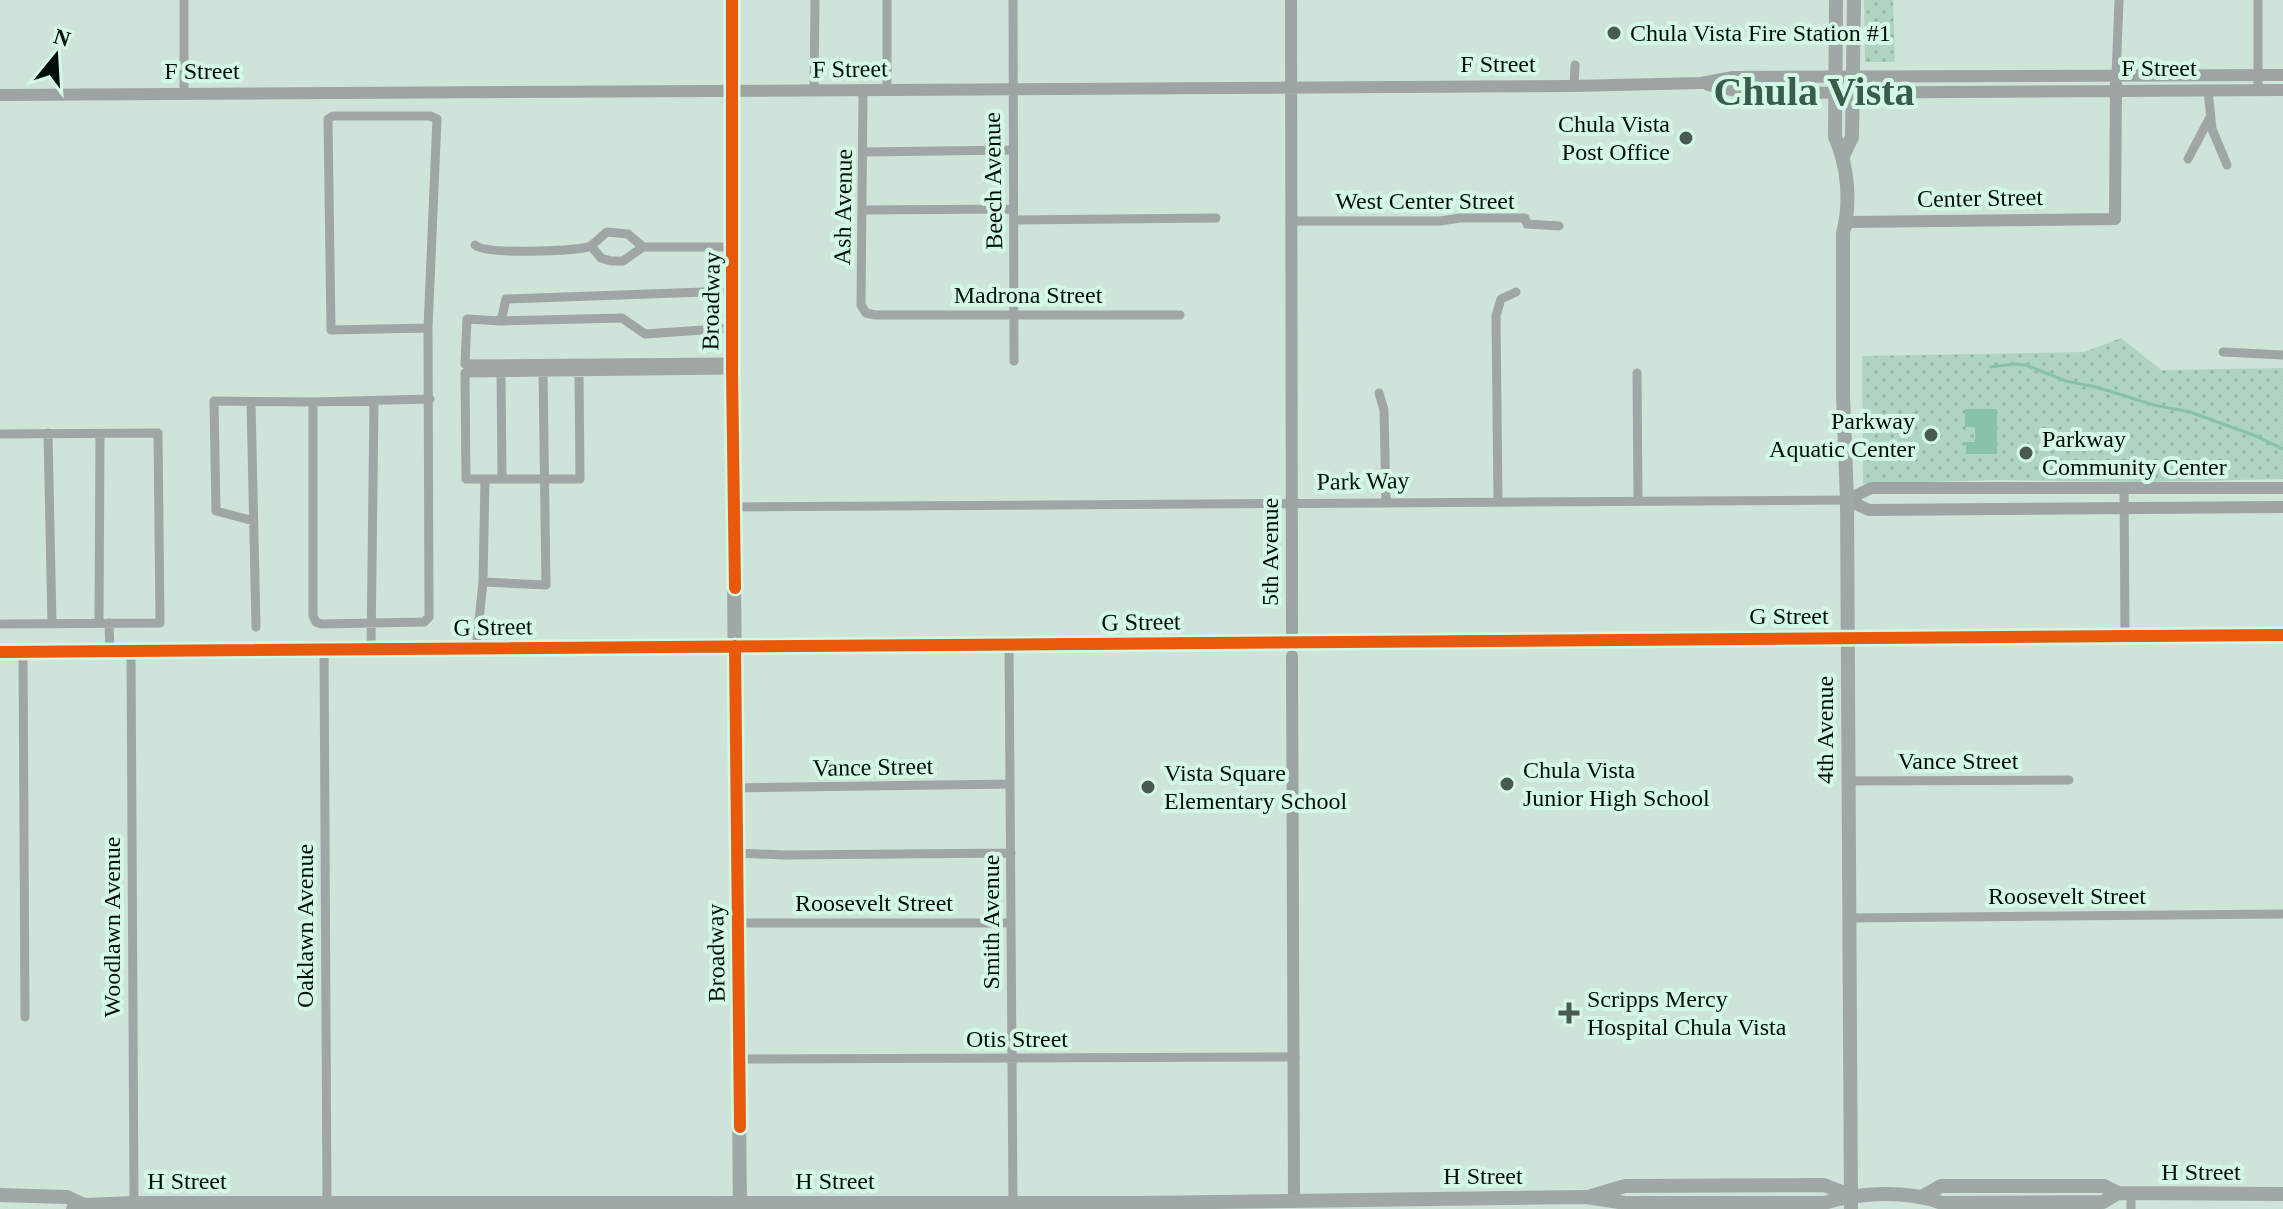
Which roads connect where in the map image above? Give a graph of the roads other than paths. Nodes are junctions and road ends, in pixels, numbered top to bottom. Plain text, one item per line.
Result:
1 (184, 0) edge
2 (732, 0) edge
3 (815, 0) edge
4 (887, 0) edge
5 (1013, 0) edge
6 (1291, 0) edge
7 (1836, 0) edge
8 (1854, 0) edge
9 (2119, 0) edge
10 (2258, 0) edge
11 (1575, 65) dead end
12 (2283, 75) edge
13 (2257, 76) junction
14 (2116, 84) junction
15 (1574, 86) junction
16 (1835, 86) junction
17 (1852, 86) junction
18 (1291, 87) junction
19 (887, 90) junction
20 (1012, 90) junction
21 (2208, 90) junction
22 (2258, 90) junction
23 (2283, 90) edge
24 (732, 91) junction
25 (814, 91) junction
26 (863, 91) junction
27 (184, 93) junction
28 (0, 95) edge
29 (2209, 118) junction
30 (1013, 150) junction
31 (864, 152) junction
32 (1843, 156) junction
33 (2188, 159) dead end
34 (2227, 165) dead end
35 (1013, 209) junction
36 (864, 210) junction
37 (1216, 218) dead end
38 (1014, 220) junction
39 (1290, 221) junction
40 (1846, 222) junction
41 (1559, 226) dead end
42 (475, 245) dead end
43 (591, 246) junction
44 (643, 247) junction
45 (733, 247) junction
46 (732, 291) junction
47 (1516, 292) dead end
48 (1015, 314) junction
49 (875, 315) joint
50 (1180, 315) dead end
51 (501, 321) junction
52 (428, 328) junction
53 (732, 328) junction
54 (2223, 352) dead end
55 (2283, 355) edge
56 (1014, 361) dead end
57 (732, 366) junction
58 (543, 372) junction
59 (501, 373) junction
60 (579, 373) junction
61 (1637, 373) dead end
62 (1379, 393) dead end
63 (430, 399) junction
64 (374, 401) junction
65 (251, 402) junction
66 (313, 402) junction
67 (48, 433) junction
68 (0, 434) edge
69 (100, 434) junction
70 (502, 478) junction
71 (547, 478) junction
72 (485, 479) junction
73 (2124, 487) junction
74 (1986, 488) junction
75 (2227, 488) junction
76 (2283, 488) edge
77 (1638, 500) junction
78 (1847, 500) junction
79 (1498, 501) junction
80 (1386, 502) junction
81 (1292, 503) junction
82 (735, 507) junction
83 (2227, 507) junction
84 (2283, 507) edge
85 (2125, 509) junction
86 (1985, 510) junction
87 (254, 521) junction
88 (483, 582) junction
89 (370, 622) junction
90 (104, 623) junction
91 (0, 624) edge
92 (52, 624) junction
93 (256, 627) dead end
94 (2283, 635) edge
95 (2125, 636) junction
96 (1847, 638) junction
97 (1292, 642) junction
98 (1009, 643) junction
99 (735, 646) junction
100 (324, 649) junction
101 (371, 649) junction
102 (476, 649) junction
103 (110, 650) junction
104 (131, 650) junction
105 (0, 652) edge
106 (23, 652) junction
107 (1292, 656) joint
108 (2069, 780) dead end
109 (1848, 781) junction
110 (1010, 784) junction
111 (736, 788) junction
112 (736, 853) junction
113 (1011, 853) junction
114 (2283, 914) edge
115 (1851, 918) junction
116 (738, 923) junction
117 (1010, 923) junction
118 (25, 1017) dead end
119 (1295, 1057) junction
120 (740, 1059) junction
121 (1012, 1059) junction
122 (1625, 1186) junction
123 (2036, 1186) junction
124 (2283, 1194) edge
125 (0, 1195) edge
126 (1923, 1196) junction
127 (1586, 1197) junction
128 (1294, 1199) junction
129 (2127, 1199) edge
130 (1013, 1202) junction
131 (1851, 1202) edge
132 (1971, 1202) junction
133 (134, 1203) junction
134 (327, 1203) junction
135 (189, 1206) edge
136 (306, 1206) edge
137 (414, 1206) edge
138 (522, 1206) edge
139 (740, 1206) edge
140 (1625, 1206) edge
141 (1942, 1206) edge
142 (2034, 1206) edge
143 (78, 1207) edge

1 - 27 street
2 - 24 main road, Broadway
3 - 25 street
4 - 19 street
5 - 20 street, Beech Avenue
6 - 18 street, 5th Avenue
7 - 16 main road, 4th Avenue
8 - 17 main road, 4th Avenue
9 - 14 street
10 - 13 street
11 - 15 street
12 - 13 street, F Street
13 - 14 street, F Street
13 - 22 street
14 - 17 street, F Street
14 - 21 street, F Street
14 - 40 street, Center Street
15 - 16 street, F Street
15 - 18 street, F Street
16 - 17 street, F Street
16 - 32 main road, 4th Avenue
17 - 32 main road, 4th Avenue
18 - 20 street, F Street
18 - 39 street, 5th Avenue
19 - 20 street, F Street
19 - 26 street, F Street
20 - 30 street, Beech Avenue
21 - 22 street, F Street
21 - 29 street
22 - 23 street, F Street
24 - 25 street, F Street
24 - 27 street, F Street
24 - 45 main road, Broadway
25 - 26 street, F Street
26 - 31 street, Ash Avenue
27 - 28 street, F Street
29 - 33 street
29 - 34 street
30 - 31 street
30 - 35 street, Beech Avenue
31 - 36 street, Ash Avenue
32 - 40 main road, 4th Avenue
35 - 36 street
35 - 38 street, Beech Avenue
36 - 49 street, Ash Avenue
37 - 38 street
38 - 48 street, Beech Avenue
39 - 41 street, West Center Street
39 - 81 street, 5th Avenue
40 - 78 main road, 4th Avenue
42 - 43 street
43 - 44 street
43 - 44 street
44 - 45 street
45 - 46 main road, Broadway
46 - 51 street
46 - 53 main road, Broadway
47 - 79 street
48 - 49 street, Madrona Street
48 - 50 street, Madrona Street
48 - 56 street, Beech Avenue
51 - 53 street
51 - 57 street
52 - 52 street
52 - 63 street
53 - 57 main road, Broadway
54 - 55 street
57 - 60 street
57 - 82 main road, Broadway
58 - 59 street
58 - 60 street
58 - 71 street
59 - 70 street
59 - 72 street
60 - 71 street
61 - 77 street
62 - 80 street
63 - 64 street
63 - 89 street
64 - 66 street
64 - 89 street
65 - 66 street
65 - 87 street
65 - 87 street
66 - 89 street
67 - 68 street
67 - 69 street
67 - 92 street
69 - 90 street
69 - 90 street
70 - 71 street
70 - 72 street
71 - 88 street
72 - 88 street
73 - 74 street, Park Way
73 - 75 street, Park Way
73 - 85 street
74 - 78 street, Park Way
74 - 86 street
75 - 76 street, Park Way
75 - 83 street
77 - 78 street, Park Way
77 - 79 street, Park Way
78 - 86 street, Park Way
78 - 96 main road, 4th Avenue
79 - 80 street, Park Way
80 - 81 street, Park Way
81 - 82 street, Park Way
81 - 97 street, 5th Avenue
82 - 99 main road, Broadway
83 - 84 street, Park Way
83 - 85 street, Park Way
85 - 86 street, Park Way
85 - 95 street
87 - 93 street
88 - 102 street
89 - 101 street
90 - 92 street
90 - 103 street
91 - 92 street
94 - 95 street, G Street
95 - 96 street, G Street
96 - 97 street, G Street
96 - 109 main road, 4th Avenue
97 - 98 street, G Street
97 - 107 street, 5th Avenue
98 - 99 street, G Street
98 - 110 street, Smith Avenue
99 - 102 street, G Street
99 - 111 main road, Broadway
100 - 101 street, G Street
100 - 104 street, G Street
100 - 134 street, Oaklawn Avenue
101 - 102 street, G Street
103 - 104 street, G Street
103 - 106 street, G Street
104 - 133 street, Woodlawn Avenue
105 - 106 street, G Street
106 - 118 street
107 - 119 street, 5th Avenue
108 - 109 street, Vance Street
109 - 115 main road, 4th Avenue
110 - 111 street, Vance Street
110 - 113 street, Smith Avenue
111 - 112 main road, Broadway
112 - 113 street
112 - 116 main road, Broadway
113 - 117 street, Smith Avenue
114 - 115 street, Roosevelt Street
115 - 131 main road, 4th Avenue
116 - 117 street, Roosevelt Street
116 - 120 main road, Broadway
117 - 121 street, Smith Avenue
119 - 121 street, Otis Street
119 - 128 street, 5th Avenue
120 - 121 street, Otis Street
120 - 139 main road, Broadway
121 - 130 street, Smith Avenue
122 - 127 main road, H Street
122 - 131 main road, H Street
122 - 140 street
123 - 126 main road, H Street
123 - 129 main road, H Street
123 - 132 main road
124 - 129 main road, H Street
125 - 143 main road, H Street
126 - 131 main road, H Street
126 - 141 main road, H Street
127 - 128 main road, H Street
127 - 140 main road, H Street
128 - 130 main road, H Street
129 - 142 main road, H Street
130 - 139 main road, H Street
131 - 140 main road, H Street
132 - 141 main road, H Street
132 - 142 main road, H Street
133 - 135 main road, H Street
133 - 143 main road, H Street
134 - 136 main road, H Street
134 - 137 main road, H Street
135 - 136 main road, H Street
137 - 138 main road, H Street
138 - 139 main road, H Street

